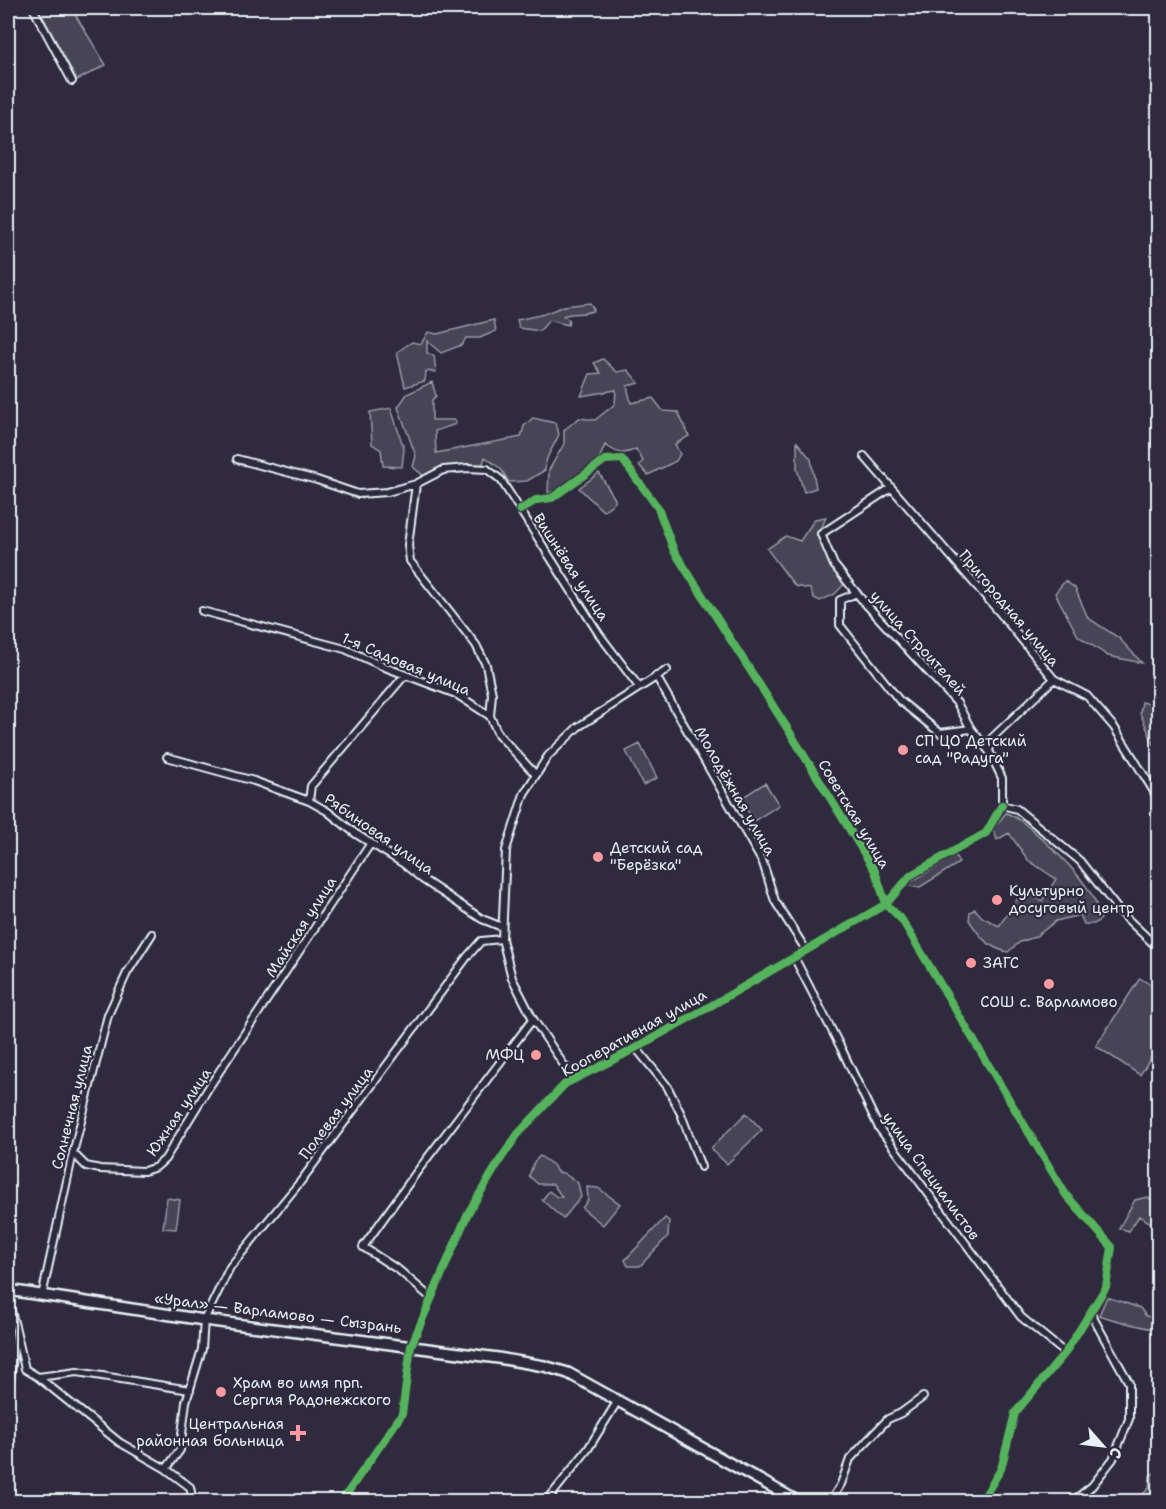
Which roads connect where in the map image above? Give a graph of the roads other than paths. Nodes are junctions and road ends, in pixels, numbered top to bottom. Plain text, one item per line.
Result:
1 (33, 8) edge
2 (72, 81) dead end
3 (864, 456) dead end
4 (237, 459) dead end
5 (416, 484) junction
6 (891, 488) junction
7 (520, 510) junction
8 (856, 593) junction
9 (202, 611) dead end
10 (667, 670) dead end
11 (405, 675) junction
12 (656, 676) junction
13 (1054, 679) junction
14 (639, 687) junction
15 (490, 716) junction
16 (971, 729) junction
17 (989, 751) junction
18 (167, 757) dead end
19 (536, 775) junction
20 (1158, 798) edge
21 (309, 801) junction
22 (1002, 805) junction
23 (371, 843) junction
24 (886, 904) junction
25 (502, 927) junction
26 (152, 934) dead end
27 (502, 939) junction
28 (1158, 948) edge
29 (806, 950) junction
30 (794, 957) junction
31 (533, 1019) junction
32 (251, 1025) joint
33 (636, 1048) junction
34 (574, 1080) junction
35 (73, 1153) junction
36 (701, 1167) dead end
37 (8, 1290) edge
38 (42, 1296) junction
39 (431, 1298) junction
40 (8, 1300) edge
41 (1090, 1312) junction
42 (204, 1320) junction
43 (16, 1330) junction
44 (411, 1346) junction
45 (1065, 1353) junction
46 (38, 1377) junction
47 (190, 1390) junction
48 (923, 1397) dead end
49 (8, 1399) edge
50 (617, 1402) junction
51 (166, 1469) junction
52 (783, 1493) junction
53 (189, 1502) edge
54 (341, 1502) edge
55 (546, 1502) edge
56 (777, 1502) edge
57 (799, 1502) edge
58 (830, 1502) edge
59 (981, 1502) edge
60 (1072, 1502) edge

1 - 2 street
3 - 6 street, Пригородная улица
4 - 5 street
5 - 7 street, Вишнёвая улица
5 - 15 street
6 - 8 street, улица Строителей
6 - 13 street, Пригородная улица
7 - 14 street, Вишнёвая улица
7 - 24 street, Советская улица
8 - 16 street, улица Строителей
8 - 16 street
9 - 11 street, 1-я Садовая улица
10 - 12 street
11 - 15 street, 1-я Садовая улица
11 - 21 street
12 - 14 street
12 - 29 street, Молодёжная улица
13 - 17 street
13 - 20 street, Пригородная улица
14 - 19 street
15 - 19 street, 1-я Садовая улица
16 - 17 street, улица Строителей
17 - 22 street, улица Строителей
18 - 21 street, Рябиновая улица
19 - 25 street
21 - 23 street, Рябиновая улица
22 - 24 street, Кооперативная улица
22 - 28 street
23 - 25 street, Рябиновая улица
23 - 32 street, Майская улица
24 - 29 street, Кооперативная улица
24 - 41 street, Советская улица
25 - 27 street
26 - 35 street, Солнечная улица
27 - 31 street
27 - 42 street, Полевая улица
29 - 30 street, Кооперативная улица
30 - 33 street, Кооперативная улица
30 - 45 street, улица Специалистов
31 - 34 street
31 - 39 street
32 - 35 street, Южная улица
33 - 34 street, Кооперативная улица
33 - 36 street
34 - 39 street, Кооперативная улица
35 - 38 street, Солнечная улица
37 - 38 main road, «Урал» — Варламово — Сызрань
38 - 42 main road, «Урал» — Варламово — Сызрань
39 - 44 street, Кооперативная улица
40 - 43 street
41 - 45 street
41 - 60 street
42 - 44 main road, «Урал» — Варламово — Сызрань
42 - 47 street
43 - 46 street
43 - 49 street
44 - 50 main road, «Урал» — Варламово — Сызрань
44 - 54 street, Кооперативная улица
45 - 59 street
46 - 47 street
46 - 51 street
47 - 51 street
48 - 58 street
50 - 52 main road, «Урал» — Варламово — Сызрань
50 - 55 street
51 - 53 street
52 - 56 street
52 - 57 main road, «Урал» — Варламово — Сызрань

